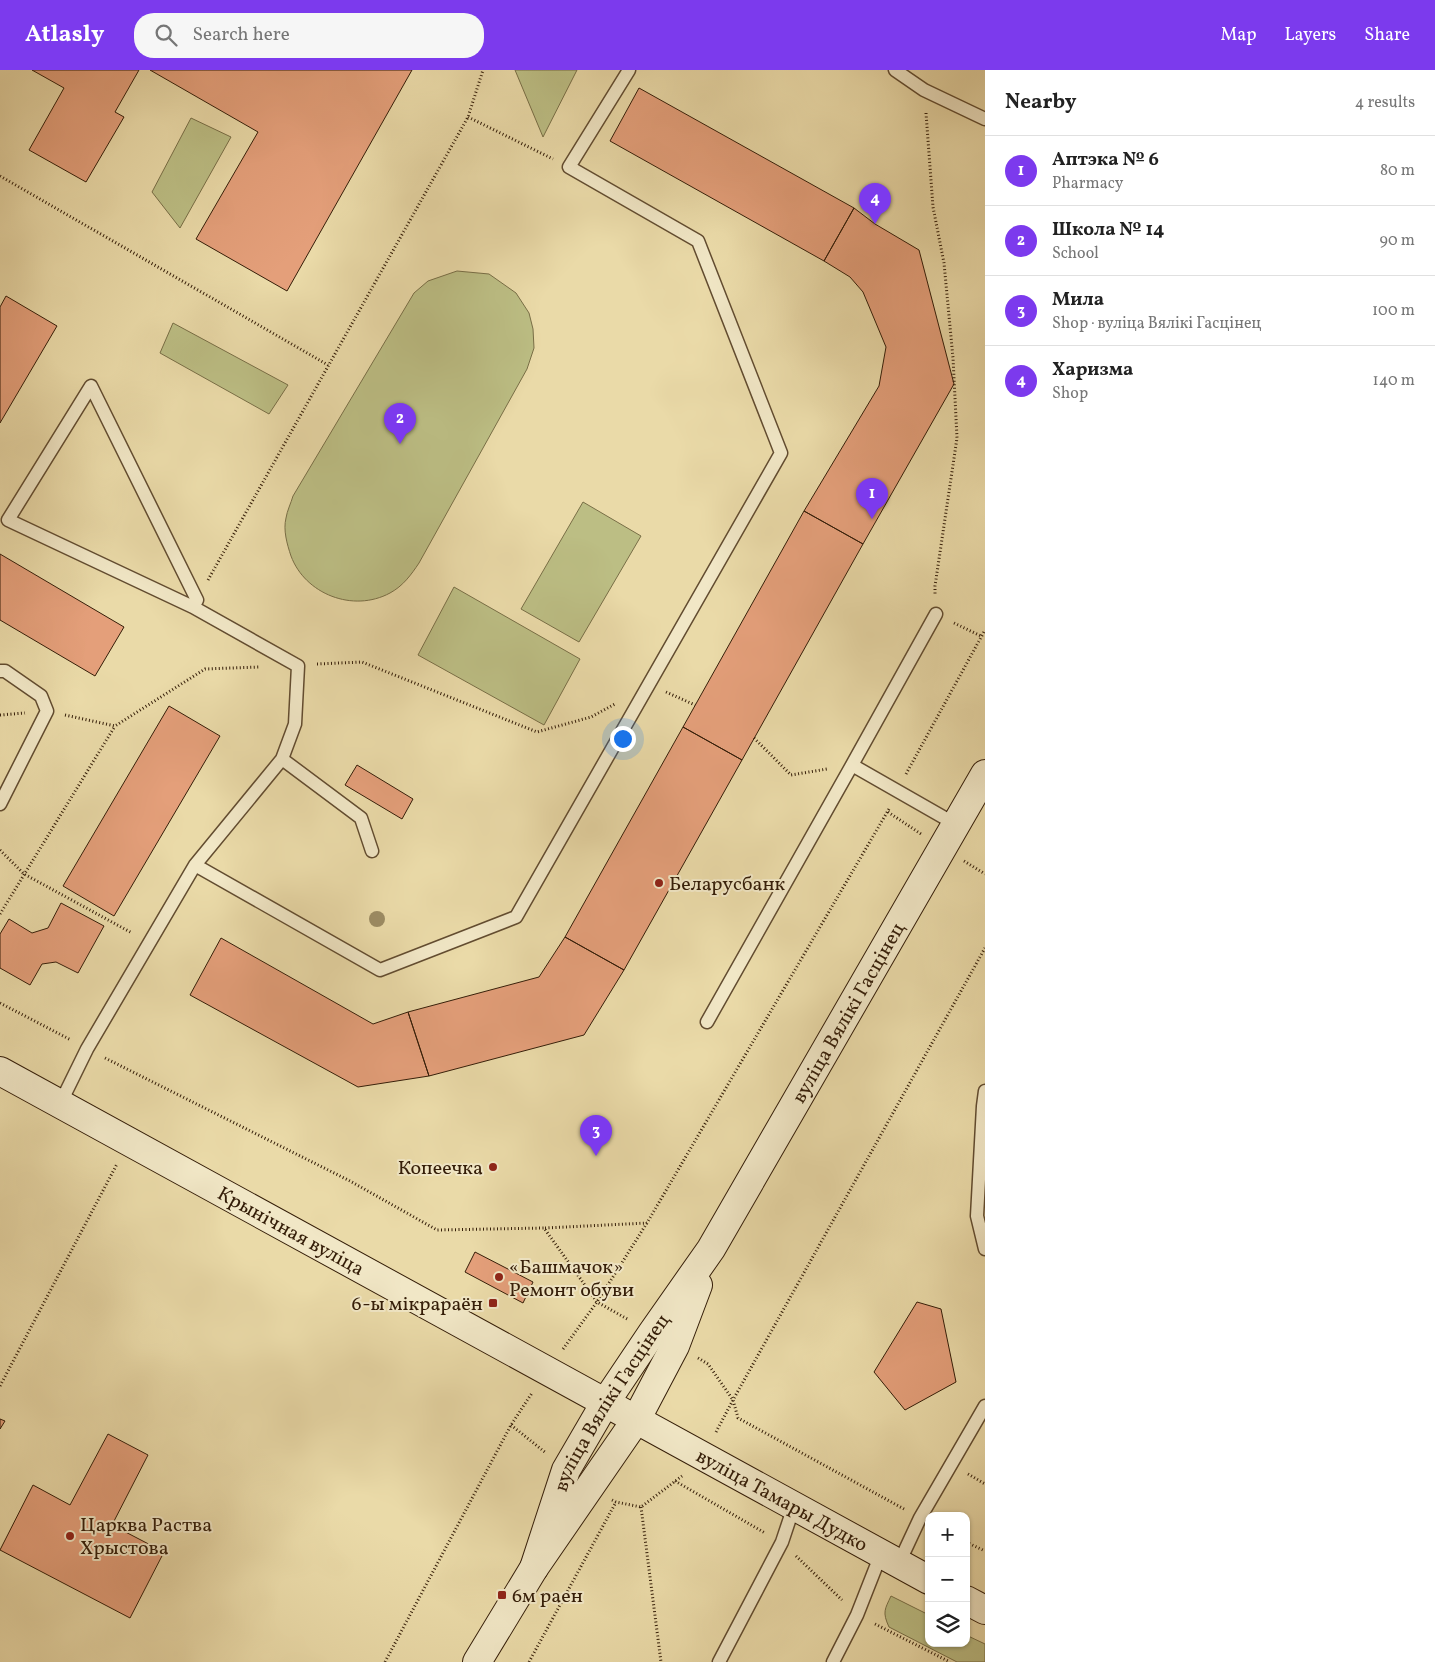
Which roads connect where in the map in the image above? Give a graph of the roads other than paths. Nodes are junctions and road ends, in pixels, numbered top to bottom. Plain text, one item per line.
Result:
1 (629, 70) edge
2 (895, 70) edge
3 (985, 119) edge
4 (195, 604) junction
5 (936, 614) road end
6 (0, 671) edge
7 (282, 759) junction
8 (852, 765) junction
9 (985, 774) edge
10 (0, 804) edge
11 (957, 825) junction
12 (372, 852) dead end
13 (195, 865) junction
14 (707, 1022) dead end
15 (0, 1071) edge
16 (985, 1091) edge
17 (60, 1104) junction
18 (985, 1249) edge
19 (664, 1339) junction
20 (605, 1403) junction
21 (985, 1406) edge
22 (636, 1420) junction
23 (794, 1506) junction
24 (890, 1559) junction
25 (534, 1568) junction
26 (925, 1578) edge
27 (970, 1602) edge
28 (985, 1610) edge
29 (477, 1662) edge
30 (719, 1662) edge
31 (833, 1662) edge

1 - 13 lane
2 - 3 lane
4 - 4 lane
4 - 7 lane
5 - 8 lane
6 - 10 lane
7 - 12 lane
7 - 13 lane
8 - 11 lane
8 - 14 lane
9 - 11 main road, вуліца Вялікі Гасцінец
11 - 19 main road, вуліца Вялікі Гасцінец
13 - 17 lane
15 - 17 main road, Крынічная вуліца
16 - 18 lane
17 - 20 main road, Крынічная вуліца
19 - 20 main road, вуліца Вялікі Гасцінец
19 - 22 main road, вуліца Вялікі Гасцінец
20 - 22 main road, Крынічная вуліца
20 - 25 main road, вуліца Вялікі Гасцінец
21 - 24 lane
22 - 23 main road, вуліца Тамары Дудко
22 - 25 main road, вуліца Вялікі Гасцінец
23 - 24 main road, вуліца Тамары Дудко
23 - 30 lane
24 - 26 main road, вуліца Тамары Дудко
24 - 31 lane
25 - 29 main road, вуліца Вялікі Гасцінец
27 - 28 main road

